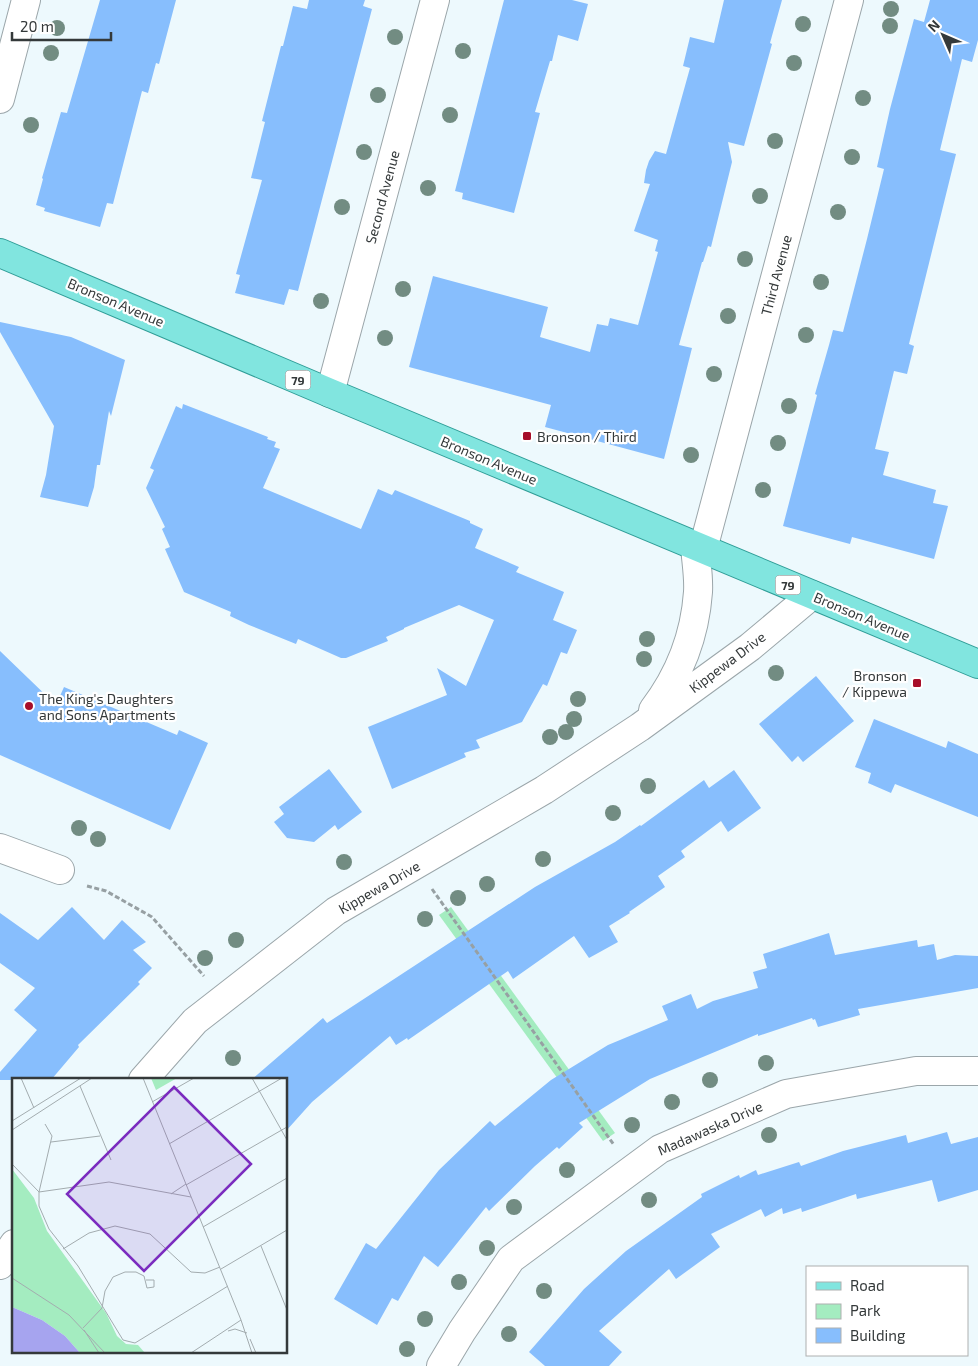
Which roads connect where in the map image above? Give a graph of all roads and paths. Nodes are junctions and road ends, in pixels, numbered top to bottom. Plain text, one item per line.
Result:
1 (26, 0) edge
2 (435, 0) edge
3 (849, 0) edge
4 (0, 100) edge
5 (0, 252) edge
6 (330, 393) junction
7 (699, 548) junction
8 (812, 595) junction
9 (978, 664) edge
10 (640, 727) junction
11 (0, 848) edge
12 (418, 864) junction
13 (60, 870) joint
14 (225, 998) junction
15 (978, 1071) edge
16 (146, 1078) edge
17 (632, 1169) junction
18 (12, 1247) edge
19 (0, 1265) edge
20 (441, 1366) edge

1 - 4 street
2 - 6 street, Second Avenue
3 - 7 street, Third Avenue
5 - 6 main road, Bronson Avenue / 79
6 - 7 main road, Bronson Avenue / 79
7 - 8 main road, Bronson Avenue / 79
7 - 10 street, Kippewa Drive
8 - 9 main road, Bronson Avenue / 79
8 - 10 street, Kippewa Drive
10 - 12 street, Kippewa Drive
11 - 13 street
12 - 14 street, Kippewa Drive
12 - 17 path
13 - 14 path
14 - 16 street, Kippewa Drive
15 - 17 street, Madawaska Drive
17 - 20 street, Madawaska Drive
18 - 19 street

